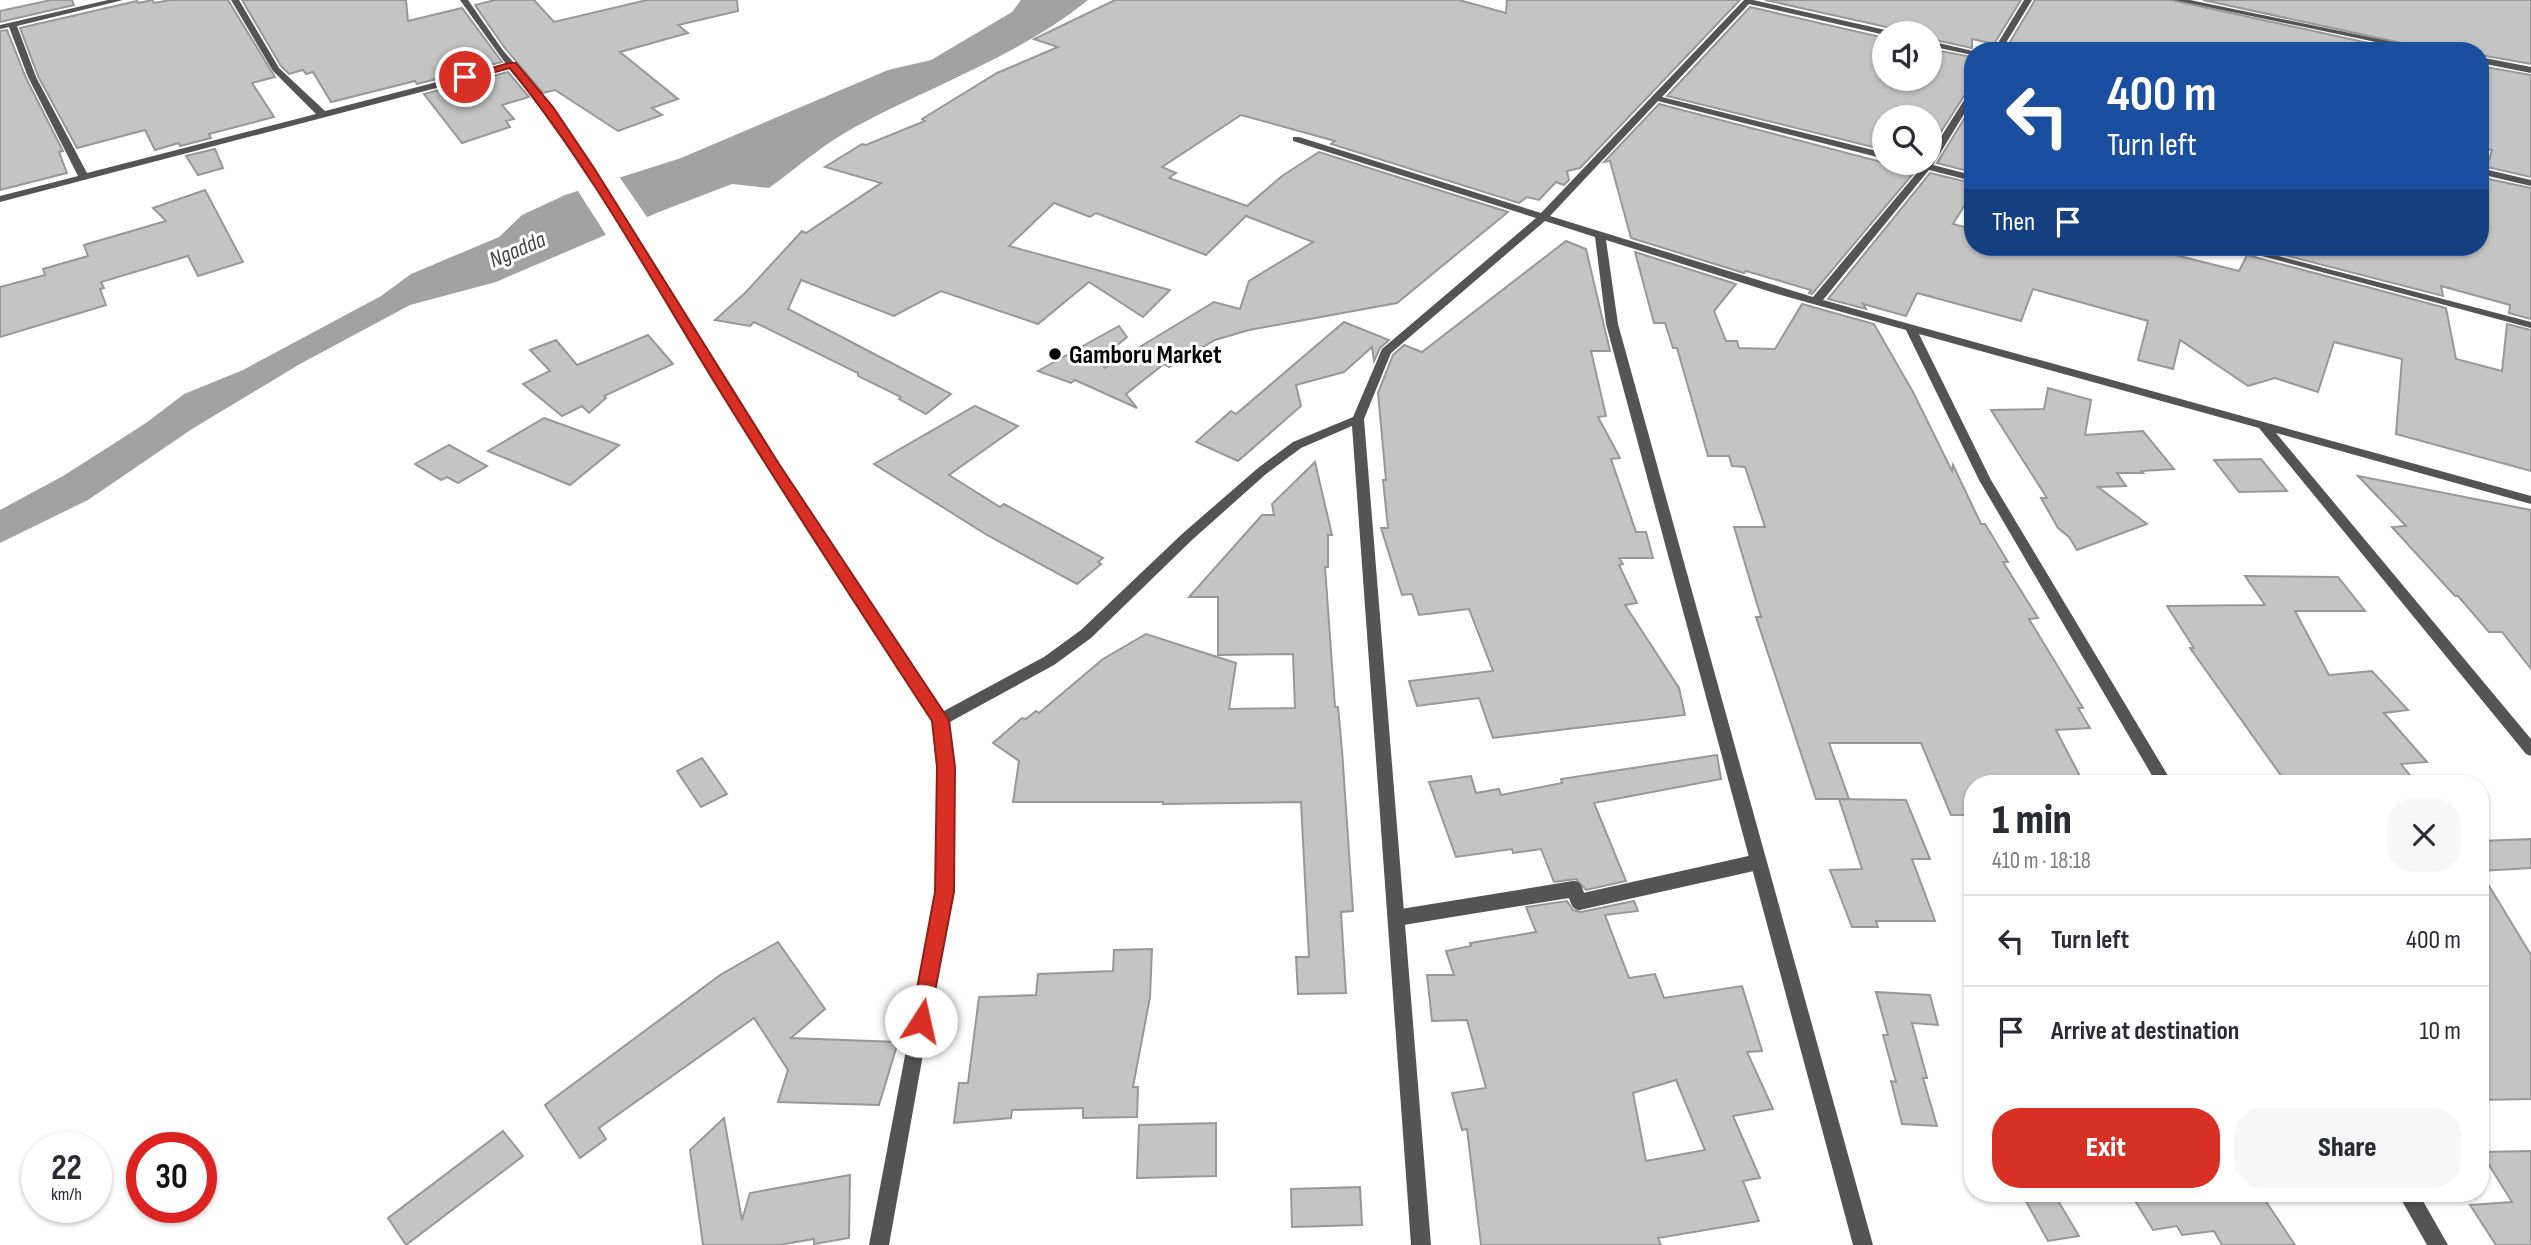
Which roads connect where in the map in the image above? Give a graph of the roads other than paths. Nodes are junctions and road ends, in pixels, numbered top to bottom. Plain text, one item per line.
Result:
1 (118, 0) edge
2 (235, 0) edge
3 (464, 0) edge
4 (2028, 0) edge
5 (2178, 0) edge
6 (1747, 1) edge
7 (12, 24) junction
8 (0, 27) edge
9 (1872, 30) edge
10 (2002, 42) edge
11 (2388, 42) edge
12 (1942, 46) edge
13 (1964, 51) edge
14 (2489, 62) edge
15 (513, 65) junction
16 (2531, 70) edge
17 (1657, 98) junction
18 (1964, 107) edge
19 (322, 114) junction
20 (1296, 139) dead end
21 (1942, 143) edge
22 (1872, 153) edge
23 (1942, 168) edge
24 (2489, 173) edge
25 (1920, 175) edge
26 (1964, 175) edge
27 (83, 177) junction
28 (2531, 183) edge
29 (0, 199) edge
30 (1544, 216) junction
31 (1600, 233) junction
32 (2267, 256) edge
33 (1816, 301) junction
34 (2531, 325) edge
35 (1911, 328) junction
36 (1358, 419) junction
37 (2264, 427) junction
38 (2531, 500) edge
39 (940, 720) junction
40 (2531, 750) edge
41 (2160, 775) edge
42 (1758, 862) junction
43 (1396, 918) junction
44 (2413, 1202) edge
45 (879, 1245) edge
46 (1421, 1245) edge
47 (1863, 1245) edge
48 (2438, 1245) edge

1 - 7 street
2 - 19 street
3 - 15 street
4 - 10 street
5 - 11 street
6 - 9 street
6 - 17 street
7 - 8 street
7 - 27 street
12 - 13 street
14 - 16 street
15 - 19 street
15 - 39 street
17 - 22 street
17 - 30 street
18 - 21 street
19 - 27 street
20 - 30 street
23 - 26 street
24 - 28 street
25 - 33 street
27 - 29 street
30 - 31 street
30 - 36 street
31 - 33 street
31 - 42 street
32 - 34 street
33 - 35 street
35 - 37 street
35 - 41 street
36 - 39 street
36 - 43 street
37 - 38 street
37 - 40 street
39 - 45 street
42 - 43 lane
42 - 47 street
43 - 46 street
44 - 48 street

